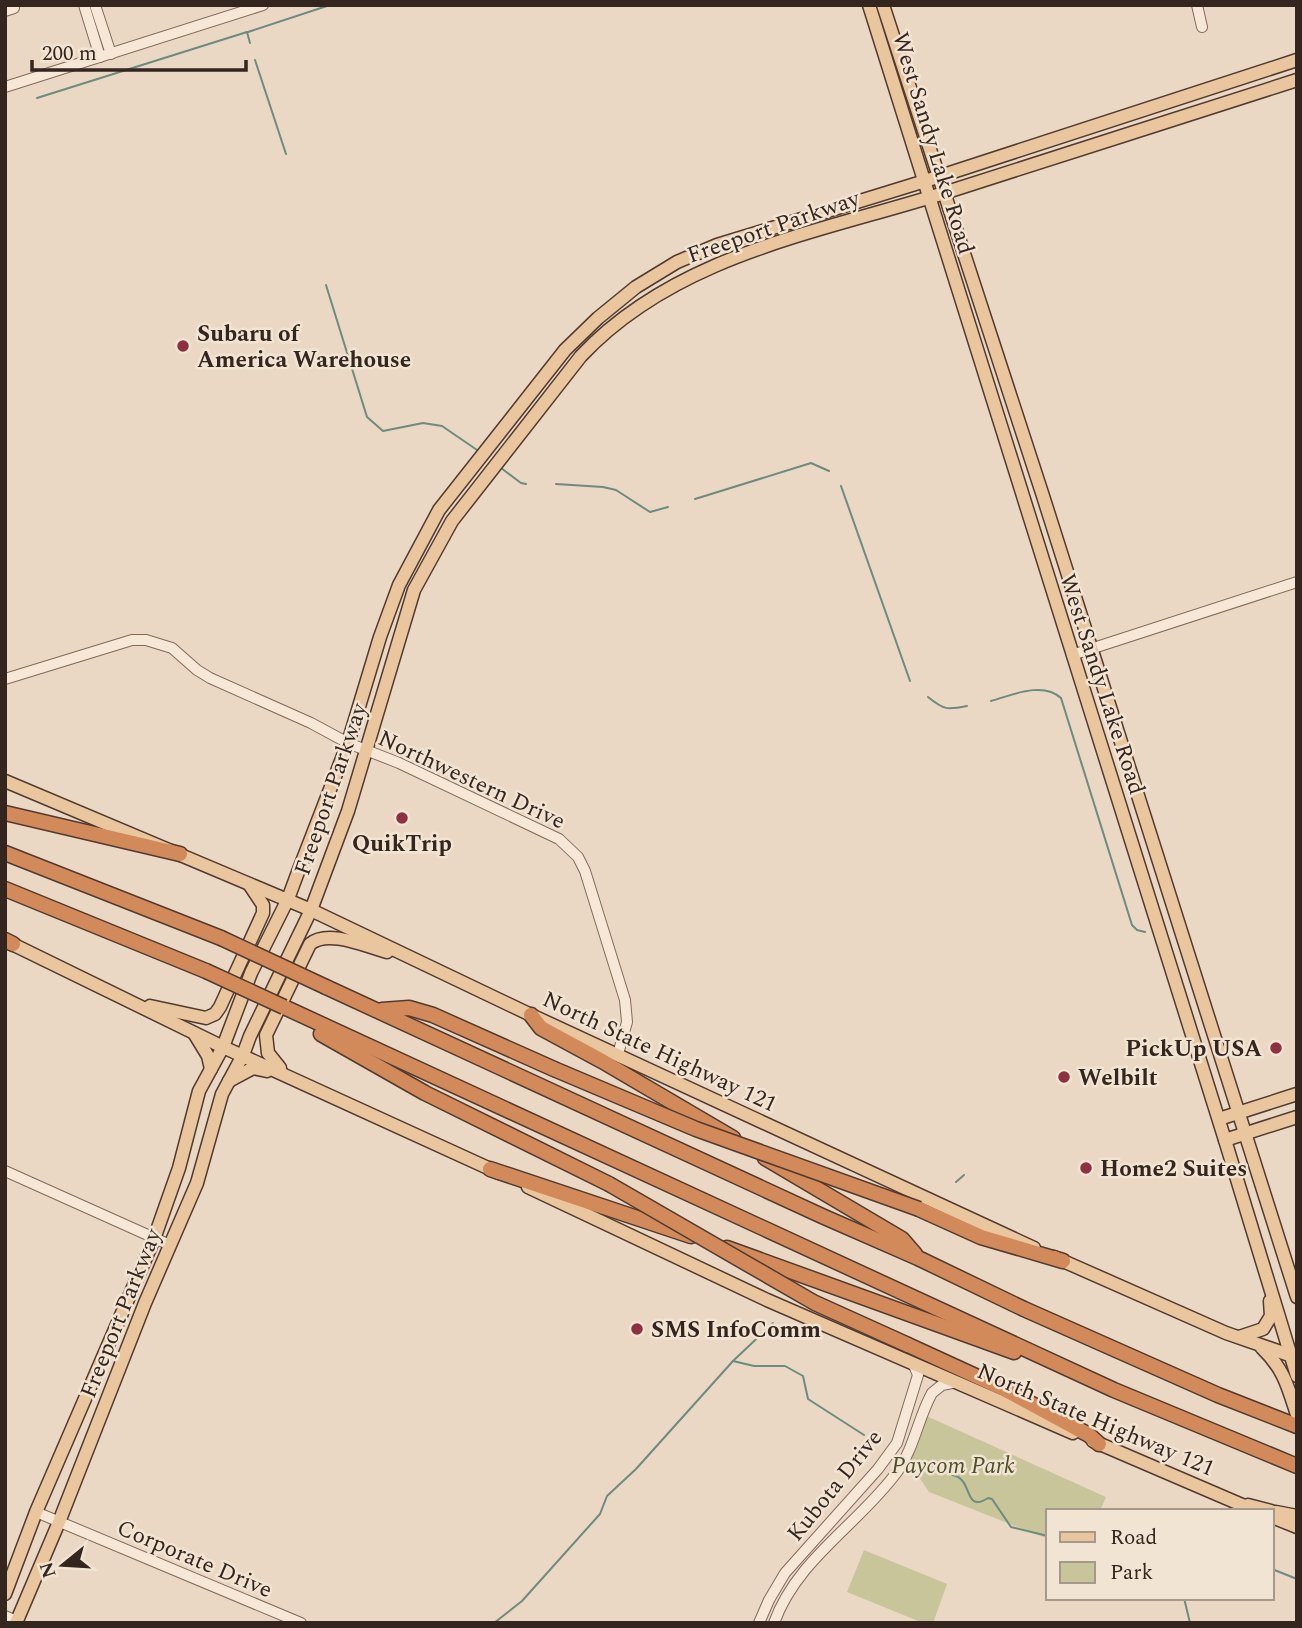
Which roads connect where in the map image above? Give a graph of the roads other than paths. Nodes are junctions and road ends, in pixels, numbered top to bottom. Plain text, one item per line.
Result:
1 (84, 5) edge
2 (95, 5) edge
3 (263, 5) edge
4 (869, 5) edge
5 (883, 5) edge
6 (1197, 5) edge
7 (1202, 27) dead end
8 (111, 54) junction
9 (100, 57) junction
10 (1297, 60) edge
11 (1273, 68) junction
12 (1297, 79) edge
13 (1278, 85) junction
14 (5, 87) edge
15 (1164, 103) junction
16 (1170, 120) junction
17 (1060, 137) junction
18 (1065, 154) junction
19 (939, 176) junction
20 (925, 181) junction
21 (945, 193) junction
22 (929, 197) junction
23 (773, 226) junction
24 (778, 242) junction
25 (1006, 382) junction
26 (989, 391) junction
27 (1297, 582) edge
28 (1091, 648) junction
29 (1072, 655) junction
30 (5, 679) edge
31 (348, 743) junction
32 (367, 750) junction
33 (5, 780) edge
34 (5, 813) edge
35 (5, 853) edge
36 (180, 854) junction
37 (298, 872) junction
38 (249, 883) junction
39 (320, 884) junction
40 (5, 889) edge
41 (266, 890) junction
42 (288, 899) junction
43 (311, 910) junction
44 (336, 921) junction
45 (1183, 938) junction
46 (8, 941) edge
47 (1163, 944) junction
48 (417, 960) junction
49 (126, 1000) junction
50 (289, 1010) junction
51 (378, 1011) junction
52 (531, 1015) junction
53 (194, 1033) junction
54 (223, 1046) junction
55 (618, 1054) junction
56 (243, 1055) junction
57 (211, 1069) junction
58 (288, 1075) junction
59 (229, 1081) junction
60 (1297, 1094) edge
61 (1239, 1113) junction
62 (1297, 1117) edge
63 (1219, 1119) junction
64 (1245, 1134) junction
65 (1225, 1140) junction
66 (490, 1169) junction
67 (5, 1171) edge
68 (154, 1239) junction
69 (170, 1245) junction
70 (918, 1258) junction
71 (1063, 1261) junction
72 (1270, 1290) junction
73 (1297, 1297) edge
74 (1239, 1337) junction
75 (1257, 1343) junction
76 (1027, 1350) junction
77 (1293, 1357) edge
78 (913, 1363) junction
79 (1297, 1376) edge
80 (957, 1382) junction
81 (1295, 1422) edge
82 (1099, 1444) junction
83 (1297, 1466) edge
84 (1231, 1501) junction
85 (1251, 1509) edge
86 (1264, 1509) edge
87 (1274, 1511) edge
88 (36, 1512) junction
89 (1297, 1516) edge
90 (1274, 1518) edge
91 (59, 1522) junction
92 (1297, 1527) edge
93 (5, 1594) edge
94 (13, 1620) edge
95 (301, 1623) edge
96 (760, 1623) edge
97 (774, 1623) edge

1 - 9 street
2 - 8 street
3 - 8 street
4 - 20 main road, West Sandy Lake Road
5 - 19 main road, West Sandy Lake Road
6 - 7 street
8 - 9 street
9 - 14 street
10 - 11 main road
11 - 13 main road
11 - 15 main road
12 - 13 main road
13 - 16 main road
15 - 16 main road
15 - 17 main road
16 - 18 main road
17 - 18 main road
17 - 19 main road
18 - 21 main road
19 - 20 main road, Freeport Parkway
19 - 21 main road, West Sandy Lake Road
20 - 22 main road, West Sandy Lake Road
20 - 23 main road, Freeport Parkway
21 - 22 main road, Freeport Parkway
21 - 25 main road, West Sandy Lake Road
22 - 24 main road, Freeport Parkway
22 - 26 main road, West Sandy Lake Road
23 - 24 main road
23 - 31 main road, Freeport Parkway
24 - 32 main road, Freeport Parkway
25 - 26 main road
25 - 28 main road, West Sandy Lake Road
26 - 29 main road, West Sandy Lake Road
27 - 28 street
28 - 29 street
28 - 45 main road, West Sandy Lake Road
29 - 47 main road, West Sandy Lake Road
30 - 31 street, Northwestern Drive
31 - 32 street, Northwestern Drive
31 - 37 main road, Freeport Parkway
32 - 39 main road, Freeport Parkway
32 - 55 street, Northwestern Drive
33 - 36 main road, North State Highway 121
34 - 36 highway
35 - 51 highway, bridge
36 - 38 main road, North State Highway 121
37 - 41 main road
37 - 42 main road, Freeport Parkway
38 - 41 main road, North State Highway 121
38 - 49 main road
39 - 43 main road, Freeport Parkway
39 - 44 main road
40 - 50 highway, bridge
41 - 42 main road, North State Highway 121
42 - 43 main road, North State Highway 121
42 - 54 main road, Freeport Parkway
43 - 44 main road, North State Highway 121
43 - 56 main road, Freeport Parkway
44 - 48 main road, North State Highway 121
45 - 47 main road
45 - 61 main road, West Sandy Lake Road
46 - 49 main road, North State Highway 121
47 - 63 main road, West Sandy Lake Road
48 - 52 main road, North State Highway 121
48 - 58 main road
49 - 53 main road, North State Highway 121
50 - 76 highway
50 - 82 highway, bridge
51 - 70 highway
51 - 71 highway, bridge
52 - 55 main road, North State Highway 121
52 - 70 highway
53 - 54 main road, North State Highway 121
53 - 57 main road
54 - 56 main road, North State Highway 121
54 - 57 main road, Freeport Parkway
55 - 71 main road, North State Highway 121
56 - 58 main road, North State Highway 121
56 - 59 main road, Freeport Parkway
57 - 68 main road, Freeport Parkway
58 - 59 main road
58 - 66 main road, North State Highway 121
59 - 69 main road, Freeport Parkway
60 - 61 main road
61 - 63 main road
61 - 64 main road, West Sandy Lake Road
62 - 64 main road
63 - 65 main road, West Sandy Lake Road
64 - 65 main road
64 - 73 main road, West Sandy Lake Road
65 - 72 main road, West Sandy Lake Road
66 - 76 highway
66 - 78 main road, North State Highway 121
67 - 68 street
68 - 69 street
68 - 88 main road, Freeport Parkway
69 - 91 main road, Freeport Parkway
70 - 81 highway
71 - 74 main road, North State Highway 121
72 - 74 main road
72 - 77 main road, West Sandy Lake Road
74 - 75 main road, North State Highway 121
75 - 77 main road, North State Highway 121
75 - 81 main road
76 - 83 highway
77 - 79 main road, West Sandy Lake Road
78 - 80 main road, North State Highway 121
78 - 96 street, Kubota Drive
80 - 82 main road, North State Highway 121
80 - 97 street, Kubota Drive
82 - 84 main road, North State Highway 121
84 - 85 main road, North State Highway 121
84 - 86 main road
87 - 89 main road
88 - 91 street, Corporate Drive
88 - 93 main road, Freeport Parkway
90 - 92 main road
91 - 94 main road, Freeport Parkway
91 - 95 street, Corporate Drive

